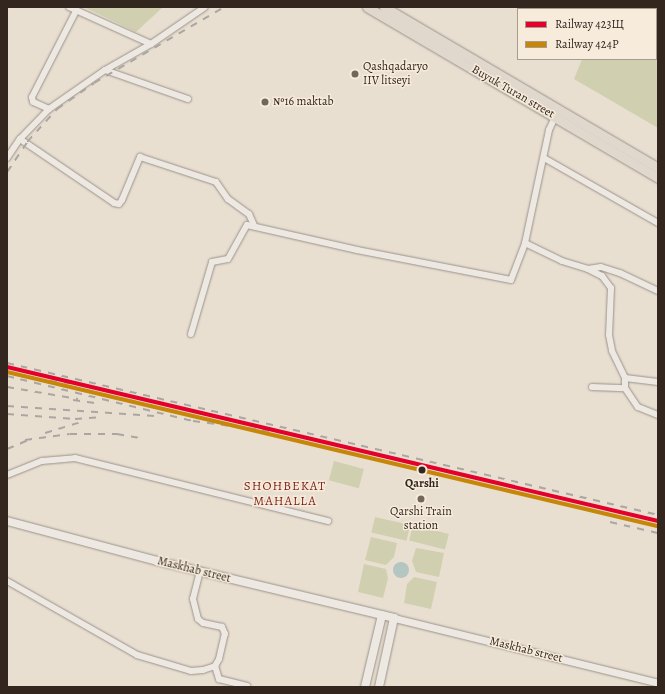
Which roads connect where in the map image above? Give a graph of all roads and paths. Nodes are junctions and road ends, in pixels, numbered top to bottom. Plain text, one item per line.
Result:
1 (69, 7) edge
2 (205, 7) edge
3 (367, 7) edge
4 (384, 7) edge
5 (76, 10) junction
6 (151, 44) junction
7 (105, 70) junction
8 (188, 99) dead end
9 (48, 109) junction
10 (555, 117) junction
11 (20, 139) junction
12 (7, 158) edge
13 (544, 158) junction
14 (658, 168) edge
15 (658, 178) edge
16 (658, 223) edge
17 (254, 225) junction
18 (525, 243) junction
19 (588, 269) junction
20 (658, 291) edge
21 (191, 334) dead end
22 (625, 378) junction
23 (658, 382) edge
24 (592, 387) dead end
25 (625, 388) junction
26 (658, 415) edge
27 (7, 475) edge
28 (7, 521) edge
29 (328, 521) dead end
30 (200, 571) junction
31 (7, 581) edge
32 (382, 615) junction
33 (394, 618) junction
34 (215, 666) junction
35 (658, 683) edge
36 (247, 686) edge
37 (365, 687) edge
38 (379, 687) edge

1 - 5 street
2 - 6 street
3 - 10 main road, Buyuk Turan street
4 - 14 main road, Buyuk Turan street
5 - 6 street
5 - 9 street
6 - 7 street
7 - 8 street
7 - 9 street
9 - 11 street
10 - 13 street
10 - 15 main road, Buyuk Turan street
11 - 12 street
11 - 17 street
13 - 16 street
13 - 18 street
17 - 18 street
17 - 21 street
18 - 19 street
19 - 20 street
19 - 22 street
22 - 23 street
22 - 25 street
24 - 25 street
25 - 26 street
27 - 29 street
28 - 30 main road, Maskhab street
30 - 32 main road, Maskhab street
30 - 34 street
31 - 34 street
32 - 33 main road, Maskhab street
32 - 37 main road
33 - 35 street, Maskhab street
33 - 38 main road
34 - 36 street

